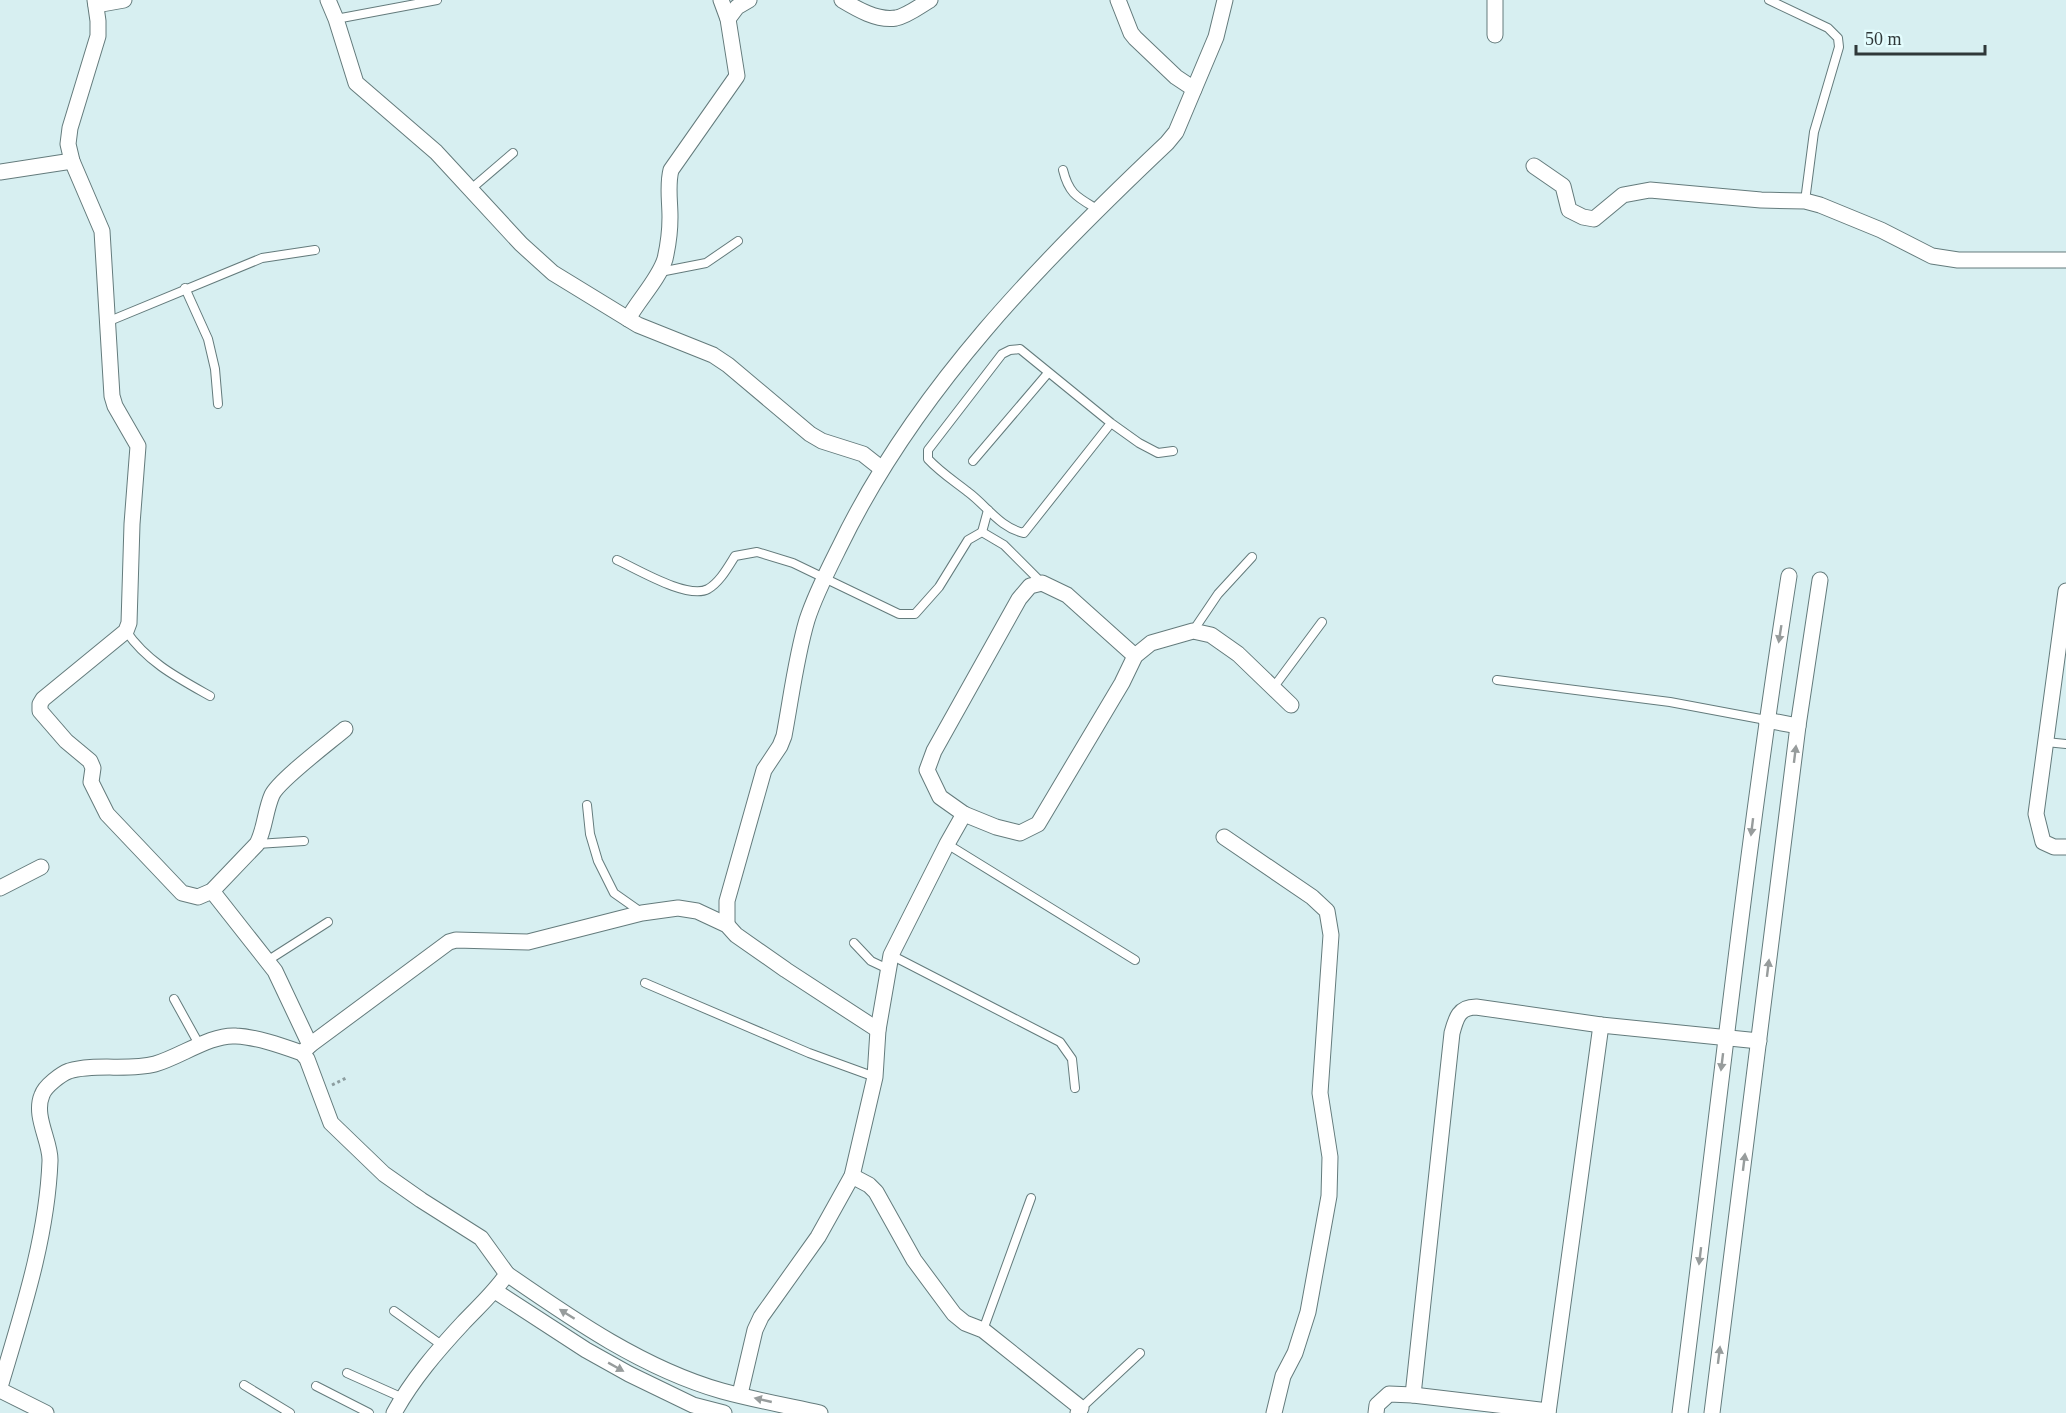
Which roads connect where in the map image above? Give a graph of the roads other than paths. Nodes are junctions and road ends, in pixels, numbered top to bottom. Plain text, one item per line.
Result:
1 (124, 0) edge
2 (327, 0) edge
3 (437, 0) edge
4 (721, 0) edge
5 (749, 0) edge
6 (842, 0) edge
7 (930, 0) edge
8 (1118, 0) edge
9 (1225, 0) edge
10 (1495, 0) edge
11 (1769, 0) edge
12 (95, 3) edge
13 (728, 19) junction
14 (336, 20) junction
15 (1496, 35) dead end
16 (1194, 89) junction
17 (513, 153) dead end
18 (72, 161) junction
19 (1534, 166) dead end
20 (1063, 170) dead end
21 (0, 172) edge
22 (471, 189) junction
23 (1805, 201) junction
24 (1097, 209) junction
25 (738, 241) dead end
26 (315, 250) dead end
27 (2066, 260) edge
28 (660, 272) junction
29 (186, 288) junction
30 (628, 318) junction
31 (107, 322) junction
32 (1048, 373) junction
33 (218, 404) dead end
34 (1111, 423) junction
35 (1173, 451) dead end
36 (973, 461) dead end
37 (882, 469) junction
38 (988, 510) junction
39 (982, 532) junction
40 (1252, 557) dead end
41 (617, 560) dead end
42 (1789, 576) dead end
43 (825, 577) junction
44 (1820, 580) dead end
45 (1042, 583) junction
46 (2066, 591) edge
47 (1322, 622) dead end
48 (126, 631) junction
49 (1193, 631) junction
50 (1135, 656) junction
51 (1497, 680) dead end
52 (1273, 688) junction
53 (210, 696) dead end
54 (1292, 705) dead end
55 (1766, 720) junction
56 (1798, 726) junction
57 (345, 729) dead end
58 (2046, 742) junction
59 (2066, 744) edge
60 (588, 805) dead end
61 (964, 814) junction
62 (1224, 837) dead end
63 (304, 841) dead end
64 (947, 843) junction
65 (257, 844) junction
66 (2066, 847) edge
67 (40, 867) dead end
68 (0, 888) edge
69 (212, 891) junction
70 (642, 913) junction
71 (328, 922) dead end
72 (726, 925) junction
73 (854, 943) dead end
74 (1135, 960) dead end
75 (267, 961) junction
76 (889, 962) junction
77 (645, 984) dead end
78 (174, 999) dead end
79 (1601, 1025) junction
80 (878, 1030) junction
81 (1725, 1037) junction
82 (1759, 1041) junction
83 (200, 1046) junction
84 (306, 1049) junction
85 (875, 1077) junction
86 (1075, 1088) dead end
87 (852, 1176) junction
88 (1031, 1198) dead end
89 (507, 1274) junction
90 (495, 1291) junction
91 (394, 1311) dead end
92 (983, 1330) junction
93 (595, 1333) junction
94 (443, 1346) junction
95 (586, 1350) junction
96 (1140, 1353) dead end
97 (347, 1372) dead end
98 (244, 1385) dead end
99 (316, 1386) dead end
100 (0, 1388) edge
101 (722, 1390) junction
102 (740, 1394) junction
103 (1413, 1395) junction
104 (403, 1398) junction
105 (1080, 1410) edge
106 (717, 1412) edge
107 (1548, 1412) edge
108 (46, 1413) edge
109 (290, 1413) edge
110 (369, 1413) edge
111 (394, 1413) edge
112 (820, 1413) edge
113 (1274, 1413) edge
114 (1376, 1413) edge
115 (1680, 1413) edge
116 (1712, 1413) edge

1 - 12 street
2 - 14 street
3 - 14 lane
4 - 13 street
5 - 13 street
6 - 7 street
8 - 16 street
9 - 16 street
10 - 15 street
11 - 23 lane
12 - 18 street
13 - 28 street
14 - 22 street
16 - 24 street
17 - 22 lane
18 - 21 street
18 - 31 street
19 - 23 street
20 - 24 lane
22 - 30 street
23 - 27 street
24 - 37 street
25 - 28 lane
26 - 29 lane
28 - 30 street
29 - 31 lane
29 - 33 lane
30 - 37 street
31 - 48 street
32 - 34 lane
32 - 36 lane
32 - 38 lane
34 - 35 lane
34 - 38 lane
37 - 43 street
38 - 39 lane
39 - 43 lane
39 - 45 lane
40 - 49 lane
41 - 43 lane
42 -> 55 street
43 - 72 street
44 - 56 street
45 - 50 street
45 - 61 street
46 - 58 street
47 - 52 lane
48 - 53 lane
48 - 69 street
49 - 50 street
49 - 52 street
50 - 61 street
51 - 55 lane
52 - 54 street
55 - 56 street
55 -> 81 street
82 -> 56 street
57 - 65 street
58 - 59 lane
58 - 66 street
60 - 70 lane
61 - 64 street
62 - 113 street
63 - 65 lane
64 - 74 lane
64 - 76 street
65 - 69 street
67 - 68 street
69 - 75 street
70 - 72 street
70 - 84 street
71 - 75 lane
72 - 80 street
73 - 76 lane
75 - 84 street
76 - 80 street
76 - 86 lane
77 - 85 lane
78 - 83 lane
79 - 81 street
79 - 103 street
79 - 107 street
80 - 85 street
81 - 82 street
81 -> 115 street
116 -> 82 street
83 - 84 street
83 - 100 street
84 - 89 street
85 - 87 street
87 - 92 street
87 - 102 street
88 - 92 lane
89 - 90 street
93 -> 89 street
90 - 94 street
90 - 95 street
91 - 94 lane
92 - 105 street
93 - 95 street
93 - 101 street
94 - 104 street
95 -> 106 street
96 - 105 lane
97 - 104 lane
98 - 109 lane
99 - 110 lane
100 - 108 street
101 - 102 street
101 - 106 street
112 -> 102 street
103 - 107 street
103 - 114 street
104 - 111 street

